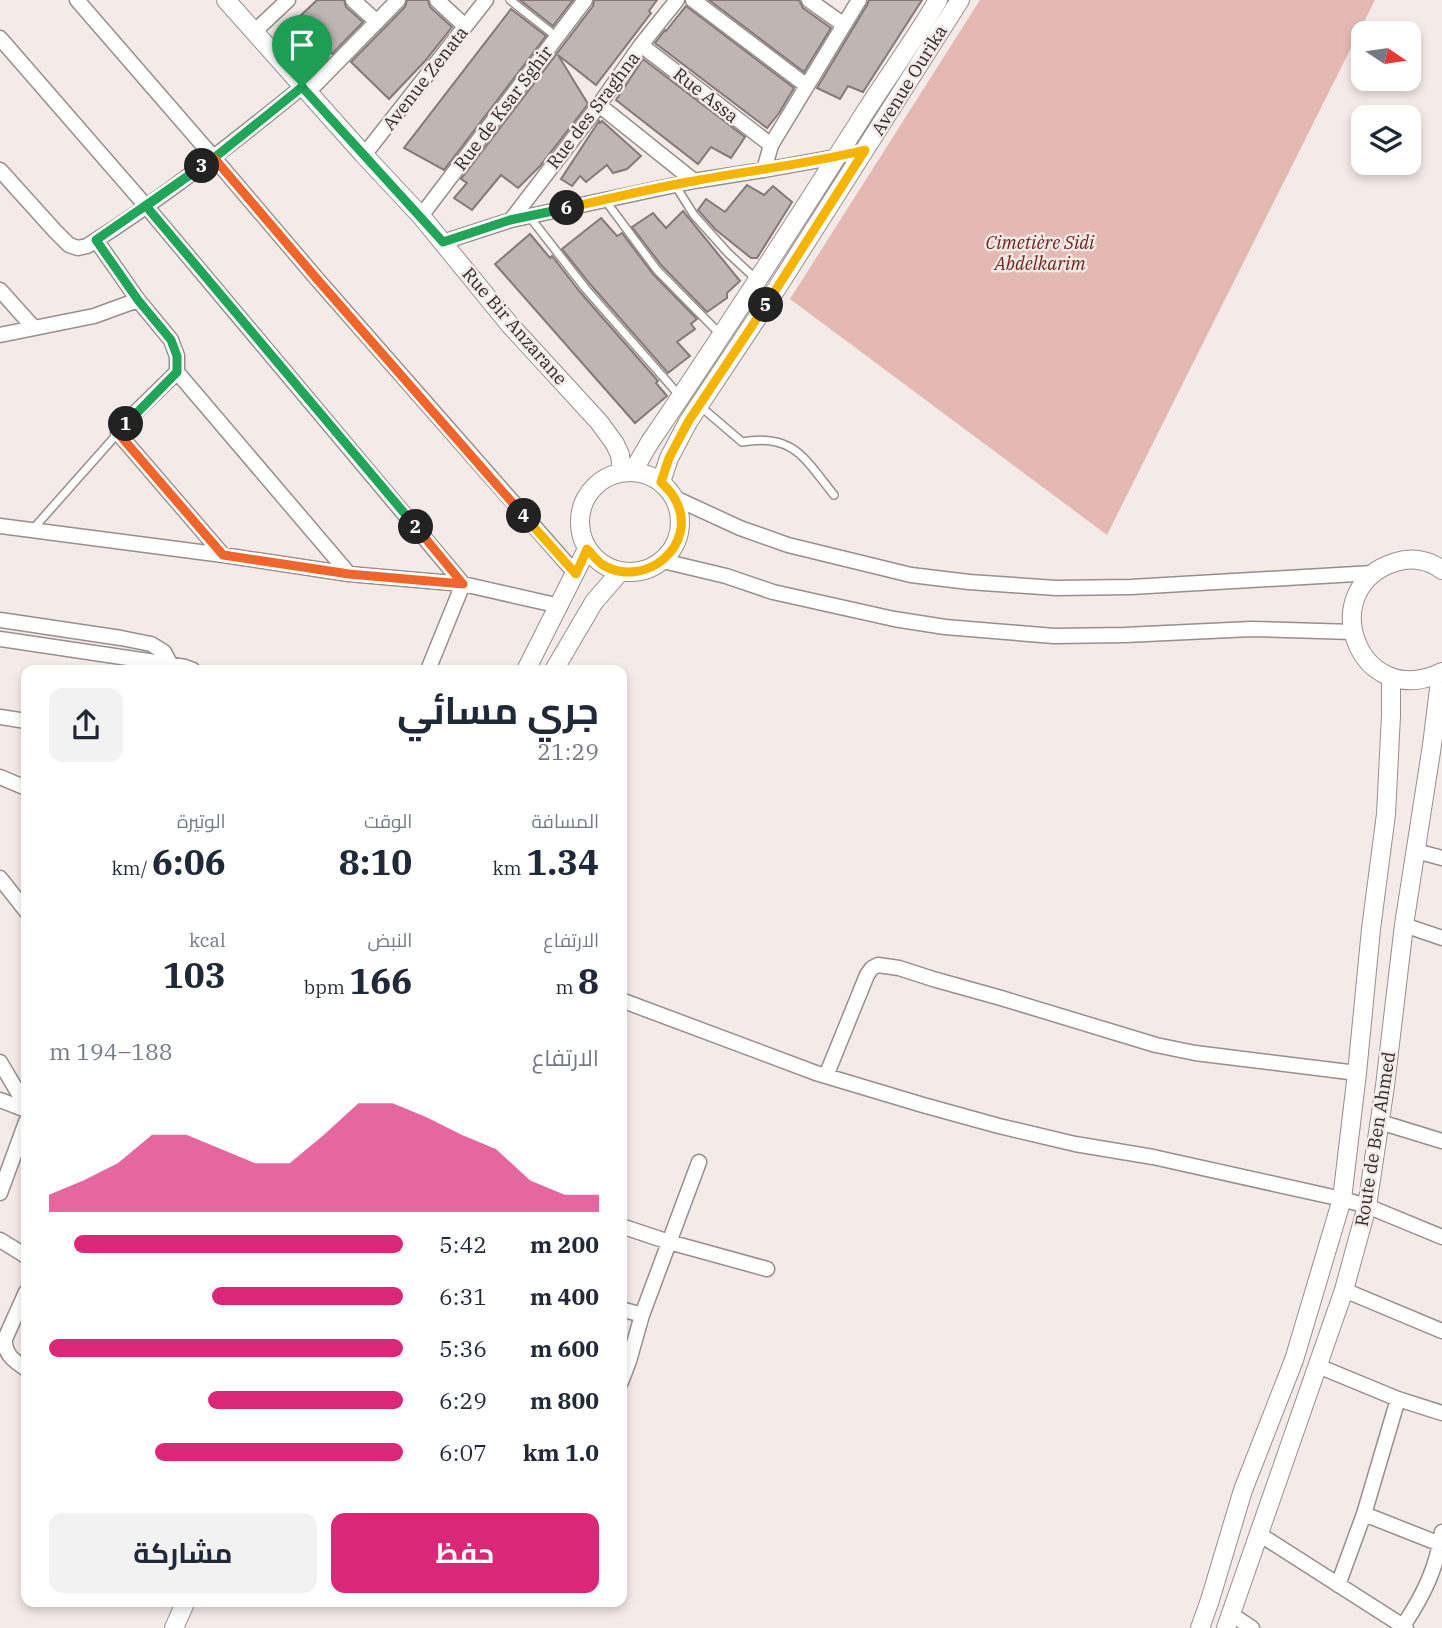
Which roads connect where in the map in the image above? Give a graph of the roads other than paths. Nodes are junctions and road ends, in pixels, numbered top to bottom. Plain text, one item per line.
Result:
1 (77, 0) edge
2 (226, 0) edge
3 (288, 0) edge
4 (353, 0) edge
5 (398, 0) edge
6 (437, 0) edge
7 (485, 0) edge
8 (510, 0) edge
9 (585, 0) edge
10 (677, 0) edge
11 (693, 0) edge
12 (809, 0) edge
13 (859, 0) edge
14 (938, 0) edge
15 (960, 0) edge
16 (377, 22) junction
17 (844, 25) junction
18 (465, 26) junction
19 (254, 32) junction
20 (557, 37) junction
21 (0, 38) edge
22 (641, 45) junction
23 (807, 86) junction
24 (305, 90) junction
25 (599, 105) junction
26 (771, 145) junction
27 (865, 150) junction
28 (364, 155) junction
29 (836, 157) junction
30 (214, 158) junction
31 (0, 170) edge
32 (764, 170) junction
33 (694, 181) junction
34 (675, 185) junction
35 (604, 200) junction
36 (146, 206) junction
37 (421, 216) junction
38 (529, 216) junction
39 (510, 220) junction
40 (96, 240) junction
41 (443, 242) junction
42 (757, 281) junction
43 (0, 290) edge
44 (138, 300) junction
45 (34, 328) junction
46 (0, 335) edge
47 (721, 336) junction
48 (177, 372) junction
49 (681, 397) junction
50 (699, 405) junction
51 (118, 433) junction
52 (628, 471) junction
53 (661, 482) junction
54 (834, 495) dead end
55 (675, 498) junction
56 (0, 526) edge
57 (33, 530) junction
58 (587, 549) junction
59 (223, 555) junction
60 (663, 561) junction
61 (1439, 564) edge
62 (620, 572) junction
63 (1373, 573) junction
64 (349, 574) junction
65 (576, 574) junction
66 (463, 584) junction
67 (560, 606) junction
68 (0, 620) edge
69 (1353, 632) junction
70 (0, 639) edge
71 (171, 665) joint
72 (430, 665) edge
73 (529, 665) edge
74 (557, 665) edge
75 (1441, 672) edge
76 (1391, 677) junction
77 (0, 717) edge
78 (21, 720) edge
79 (1437, 747) edge
80 (0, 777) edge
81 (21, 786) edge
82 (1416, 851) junction
83 (1442, 858) edge
84 (0, 878) edge
85 (21, 905) edge
86 (1404, 925) junction
87 (1442, 938) edge
88 (627, 1002) edge
89 (0, 1062) edge
90 (1357, 1073) junction
91 (825, 1076) junction
92 (21, 1099) edge
93 (0, 1100) edge
94 (21, 1106) edge
95 (1380, 1122) junction
96 (21, 1136) edge
97 (1441, 1136) edge
98 (699, 1162) dead end
99 (0, 1193) edge
100 (1342, 1199) junction
101 (1367, 1206) junction
102 (627, 1228) edge
103 (1442, 1237) edge
104 (0, 1240) edge
105 (669, 1242) junction
106 (21, 1253) edge
107 (767, 1269) dead end
108 (1344, 1290) junction
109 (21, 1303) edge
110 (627, 1311) edge
111 (642, 1315) junction
112 (1442, 1331) edge
113 (21, 1365) edge
114 (627, 1366) edge
115 (1318, 1366) junction
116 (1398, 1399) junction
117 (1442, 1413) edge
118 (1364, 1514) junction
119 (1259, 1534) junction
120 (1441, 1538) edge
121 (1439, 1566) edge
122 (1338, 1585) junction
123 (183, 1607) edge
124 (1229, 1621) edge
125 (1405, 1627) edge
126 (174, 1628) edge
127 (1200, 1628) edge
128 (1252, 1628) edge

1 - 30 street
2 - 19 street, Rue Bir Anzarane
3 - 19 street
4 - 16 street
5 - 16 street
6 - 18 street
7 - 18 street, Avenue Zenata
8 - 20 lane
9 - 20 street, Rue de Ksar Sghir
10 - 22 street, Rue des Sraghna
11 - 23 street
12 - 17 street
13 - 17 street
14 - 29 street, Avenue Ourika
15 - 27 street, Avenue Ourika
16 - 24 street
17 - 23 street
18 - 28 street, Avenue Zenata
19 - 24 street, Rue Bir Anzarane
20 - 37 street, Rue de Ksar Sghir
21 - 36 street
22 - 25 street, Rue des Sraghna
22 - 26 street, Rue Assa
23 - 26 street
24 - 28 street, Rue Bir Anzarane
24 - 30 street
25 - 33 street
25 - 39 street, Rue des Sraghna
26 - 32 street
27 - 29 street
27 - 50 street, Avenue Ourika
28 - 37 street, Rue Bir Anzarane
29 - 32 street
29 - 42 street, Avenue Ourika
30 - 36 street
30 - 65 street
31 - 40 street
32 - 33 street
33 - 34 street
34 - 35 street
34 - 42 lane
35 - 38 street
35 - 47 lane
36 - 40 street
36 - 66 street
37 - 41 street, Rue Bir Anzarane
38 - 39 street
38 - 49 lane
39 - 41 street
40 - 44 street
41 - 52 street, Rue Bir Anzarane
42 - 47 street, Avenue Ourika
43 - 45 street
44 - 45 street
44 - 48 street
45 - 46 street
47 - 49 street, Avenue Ourika
48 - 51 street
48 - 64 street
49 - 52 street, Avenue Ourika
50 - 53 street, Avenue Ourika
50 - 54 lane
51 - 57 lane
51 - 59 street
52 - 53 street
52 - 58 street
53 - 55 street
55 - 60 street
55 - 63 street
56 - 57 street
57 - 59 street
58 - 62 street
58 - 65 street
59 - 64 street
60 - 62 street
60 - 69 street
61 - 63 street
62 - 74 street
63 - 69 street
64 - 66 street
65 - 67 street
66 - 67 street
66 - 72 street
67 - 73 street
68 - 71 street
69 - 76 street
70 - 71 street
75 - 76 street, Route de Ben Ahmed
75 - 79 street, Route de Ben Ahmed
76 - 90 street, Route de Ben Ahmed
77 - 78 street
79 - 82 street, Route de Ben Ahmed
80 - 81 street
82 - 83 street
82 - 86 street, Route de Ben Ahmed
84 - 85 street
86 - 87 street
86 - 95 street, Route de Ben Ahmed
88 - 91 street
89 - 92 street
90 - 91 street
90 - 100 street, Route de Ben Ahmed
91 - 100 street
93 - 94 street
95 - 97 street
95 - 101 street, Route de Ben Ahmed
96 - 99 street
98 - 105 street
100 - 101 street
100 - 127 street, Route de Ben Ahmed
101 - 103 street
101 - 108 street, Route de Ben Ahmed
102 - 105 street
104 - 106 street
105 - 107 street
105 - 111 street
108 - 112 street
108 - 115 street, Route de Ben Ahmed
109 - 113 street
110 - 111 street
111 - 114 street
115 - 116 street
115 - 119 street, Route de Ben Ahmed
116 - 117 street
116 - 118 street
118 - 120 street
118 - 122 street
119 - 122 street
119 - 124 street, Route de Ben Ahmed
120 - 121 street
121 - 125 street
122 - 125 street
123 - 126 street
124 - 128 street

